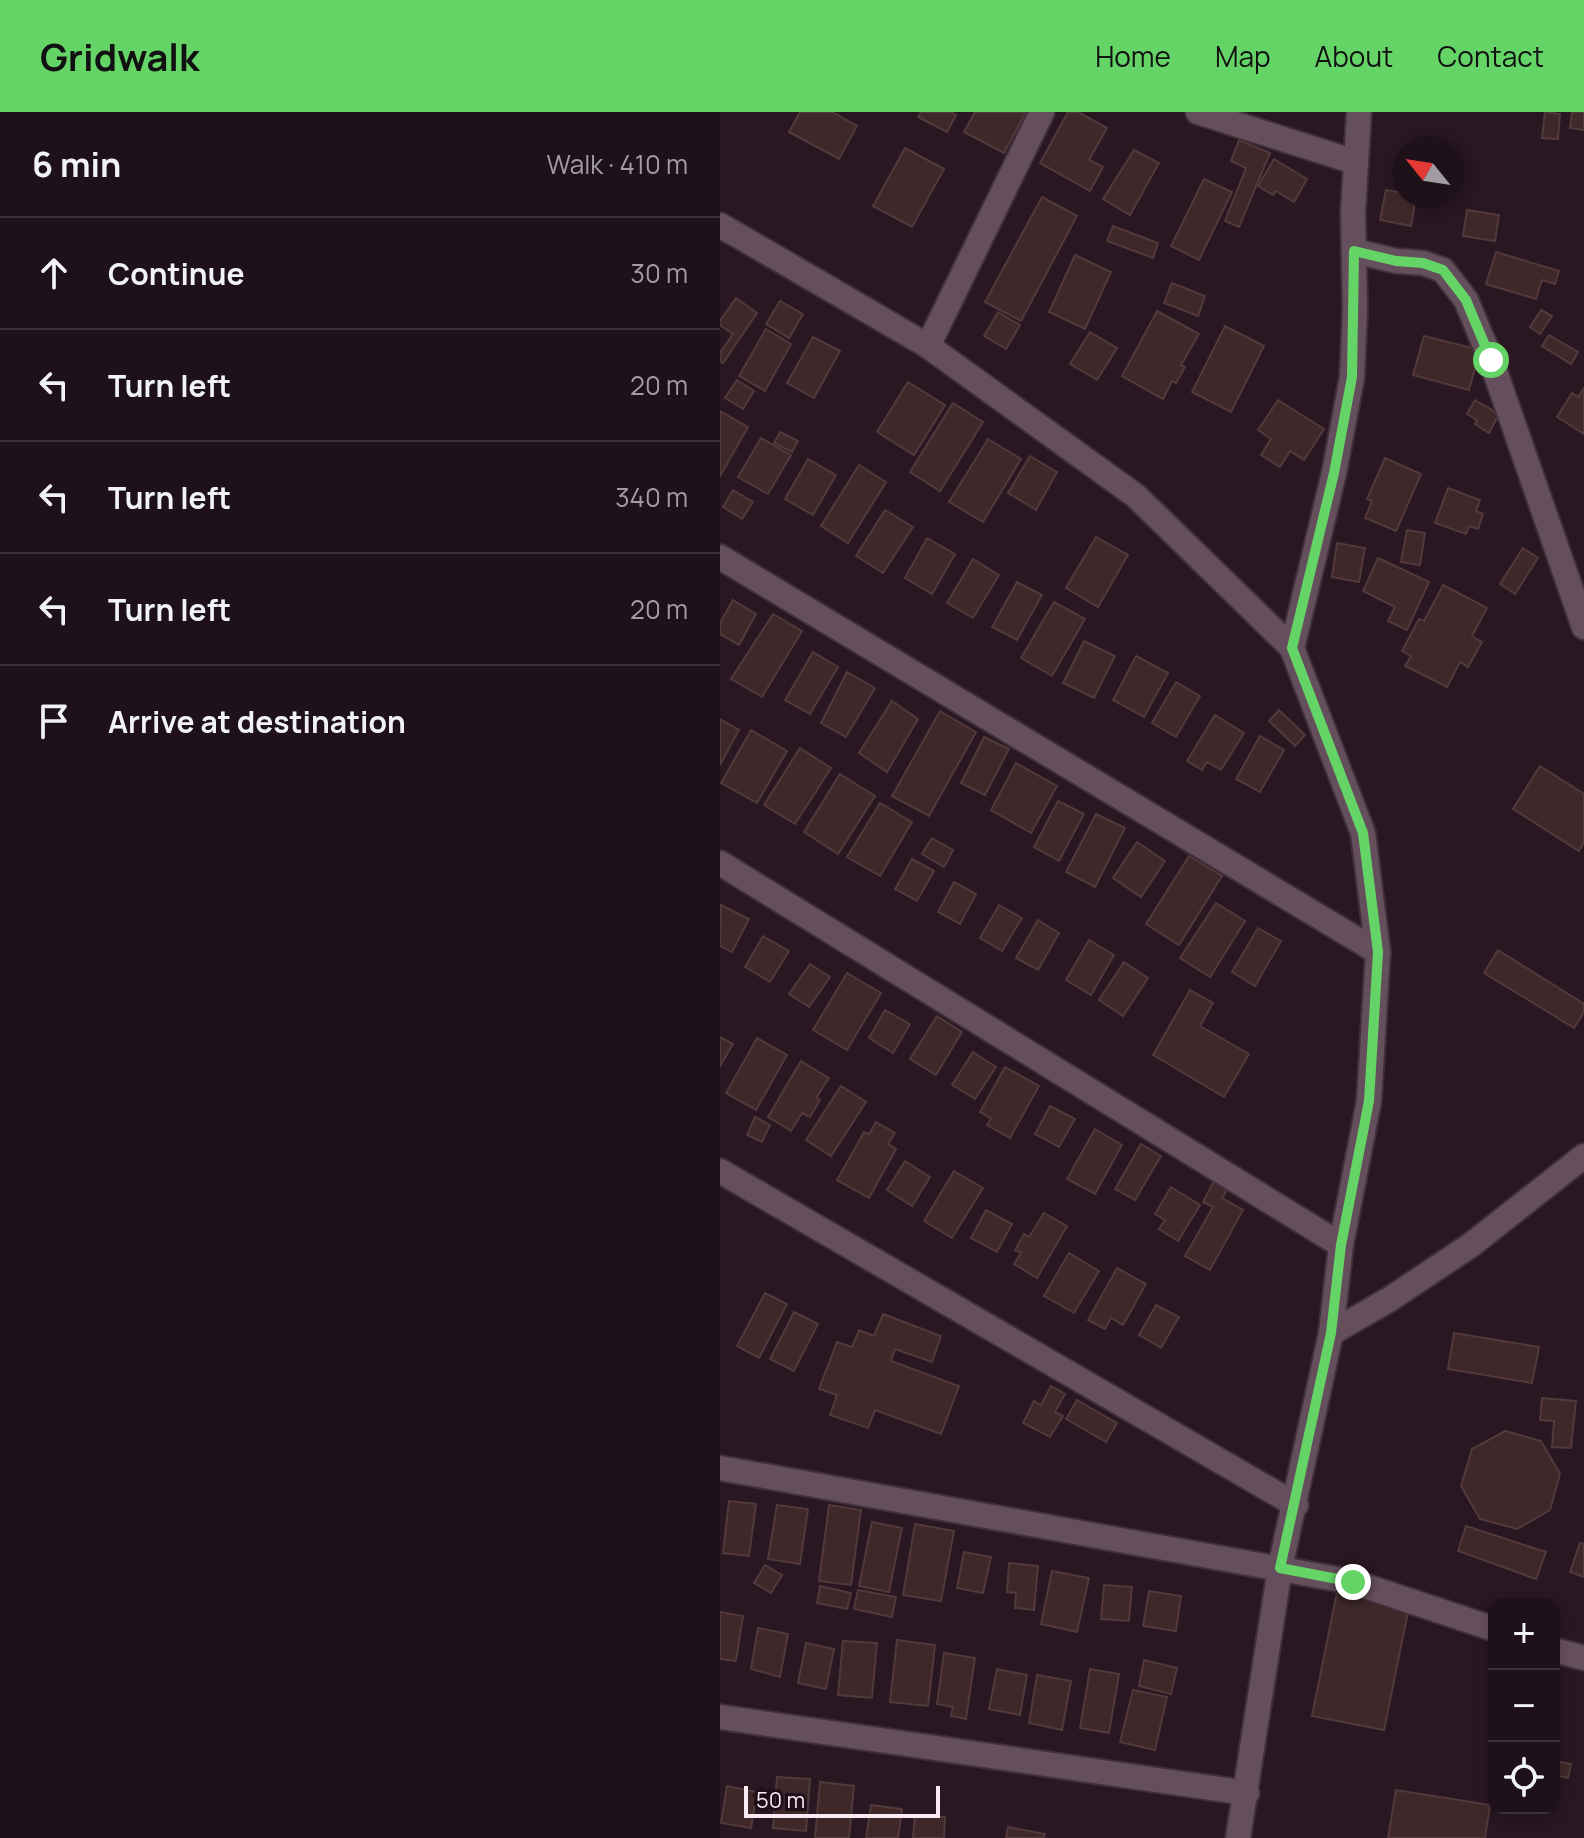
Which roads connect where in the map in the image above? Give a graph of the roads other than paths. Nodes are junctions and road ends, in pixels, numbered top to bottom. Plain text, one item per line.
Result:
1 (1042, 112) edge
2 (1198, 112) edge
3 (1359, 112) edge
4 (1355, 162) junction
5 (720, 225) edge
6 (1354, 251) junction
7 (928, 346) junction
8 (720, 557) edge
9 (1584, 627) edge
10 (1292, 648) junction
11 (720, 863) edge
12 (1378, 952) junction
13 (1584, 1156) edge
14 (720, 1171) edge
15 (1341, 1245) junction
16 (1331, 1333) junction
17 (720, 1468) edge
18 (1296, 1505) junction
19 (1280, 1568) junction
20 (1488, 1627) edge
21 (1560, 1652) edge
22 (1584, 1658) edge
23 (720, 1717) edge
24 (1247, 1793) junction
25 (1238, 1838) edge

1 - 7 street
2 - 4 street
3 - 4 street
4 - 6 street
5 - 7 street
6 - 9 street
6 - 10 street
7 - 10 street
8 - 12 street
10 - 12 street
11 - 15 street
12 - 15 street
13 - 16 street
14 - 18 street
15 - 16 street
16 - 18 street
17 - 19 street
18 - 19 street
19 - 20 street
19 - 24 street
21 - 22 street
23 - 24 street
24 - 25 street

